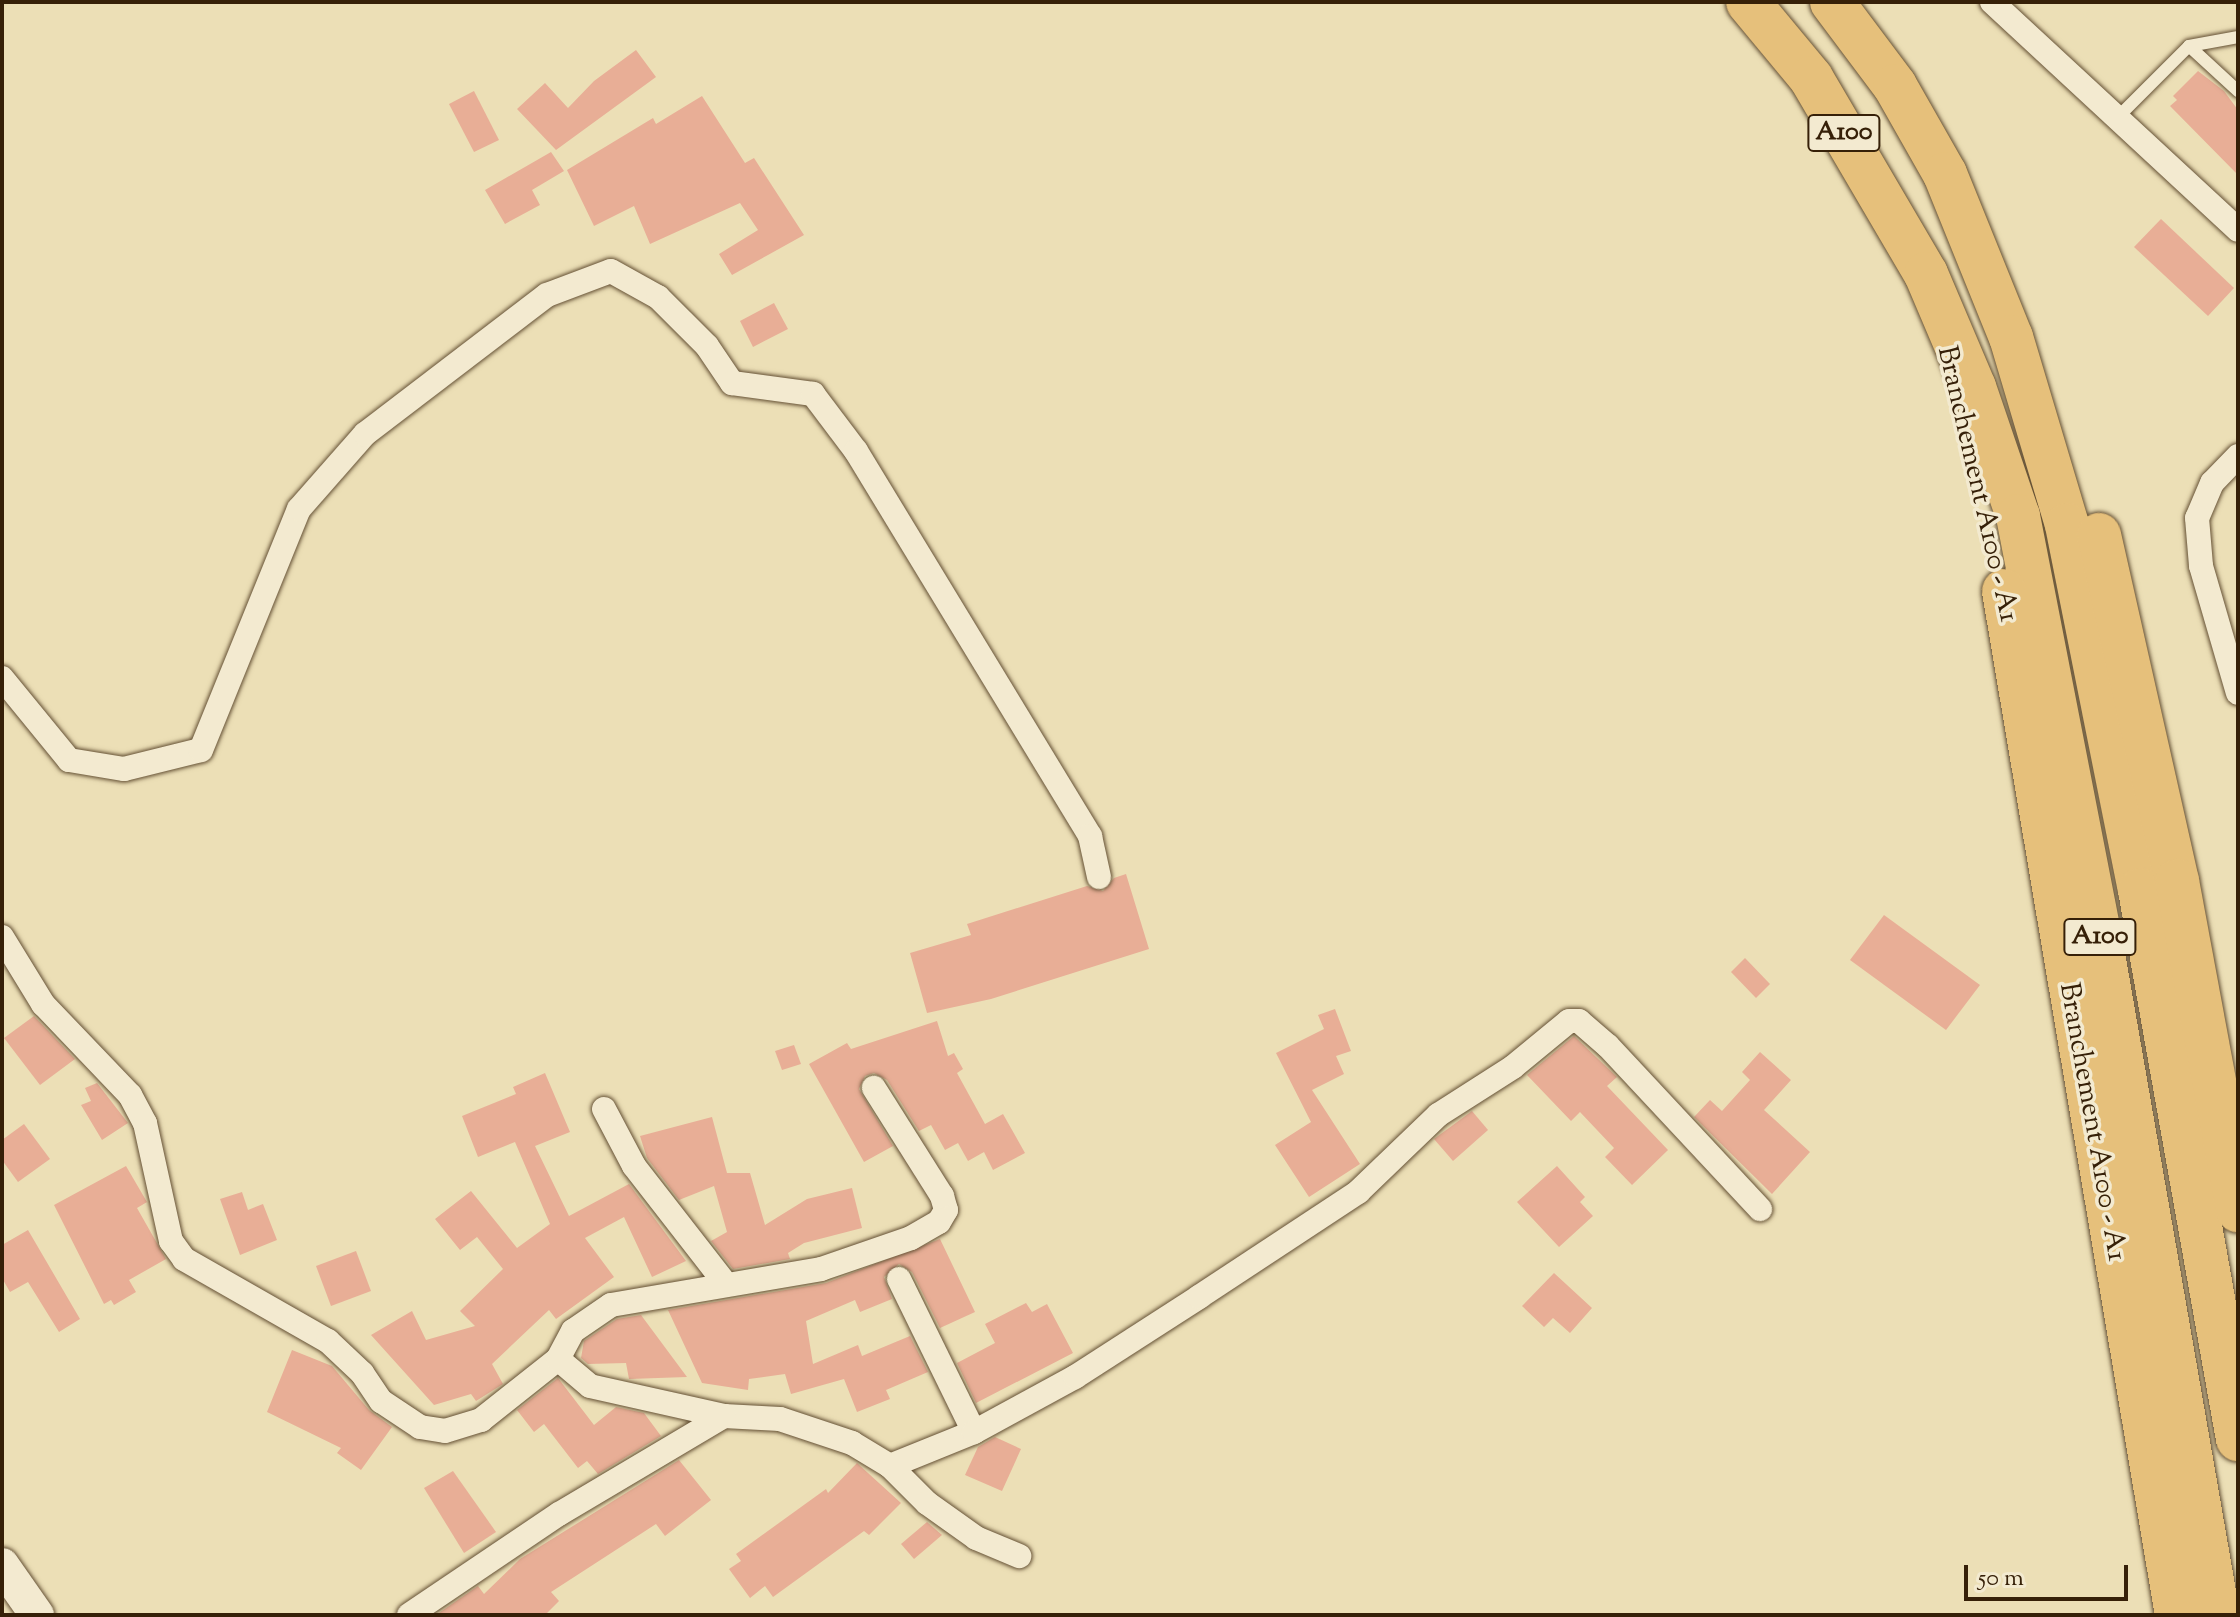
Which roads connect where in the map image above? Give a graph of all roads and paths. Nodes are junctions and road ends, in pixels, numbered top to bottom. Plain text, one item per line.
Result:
1 (1748, 2) edge
2 (1832, 2) edge
3 (1992, 2) edge
4 (2238, 37) edge
5 (2189, 46) junction
6 (2238, 91) edge
7 (2117, 118) junction
8 (1945, 174) junction
9 (2238, 230) edge
10 (1926, 274) junction
11 (2238, 456) edge
12 (2, 678) edge
13 (2237, 686) edge
14 (1099, 877) dead end
15 (2, 937) edge
16 (874, 1088) dead end
17 (604, 1109) dead end
18 (1760, 1209) dead end
19 (2238, 1210) edge
20 (899, 1279) dead end
21 (725, 1283) junction
22 (558, 1359) junction
23 (724, 1416) junction
24 (974, 1432) junction
25 (2238, 1439) edge
26 (890, 1466) junction
27 (1019, 1556) dead end
28 (2, 1565) edge
29 (2174, 1608) edge
30 (37, 1615) edge
31 (409, 1615) edge
32 (2218, 1615) edge

1 - 10 highway, A100 / A100
2 - 8 highway, A100 / A100
3 - 7 street
4 - 5 lane
5 - 6 lane
5 - 7 lane
7 - 9 street
8 - 19 highway
8 - 25 highway, A100 / A100
10 - 29 highway, Branchement A100 - A1
10 - 32 highway, A100 / A100
11 - 13 street
12 - 14 street
15 - 22 street
16 - 21 street
17 - 21 street
18 - 24 street
20 - 24 street
21 - 22 street
22 - 23 street
23 - 26 street
23 - 31 street
24 - 26 street
26 - 27 street
28 - 30 street

